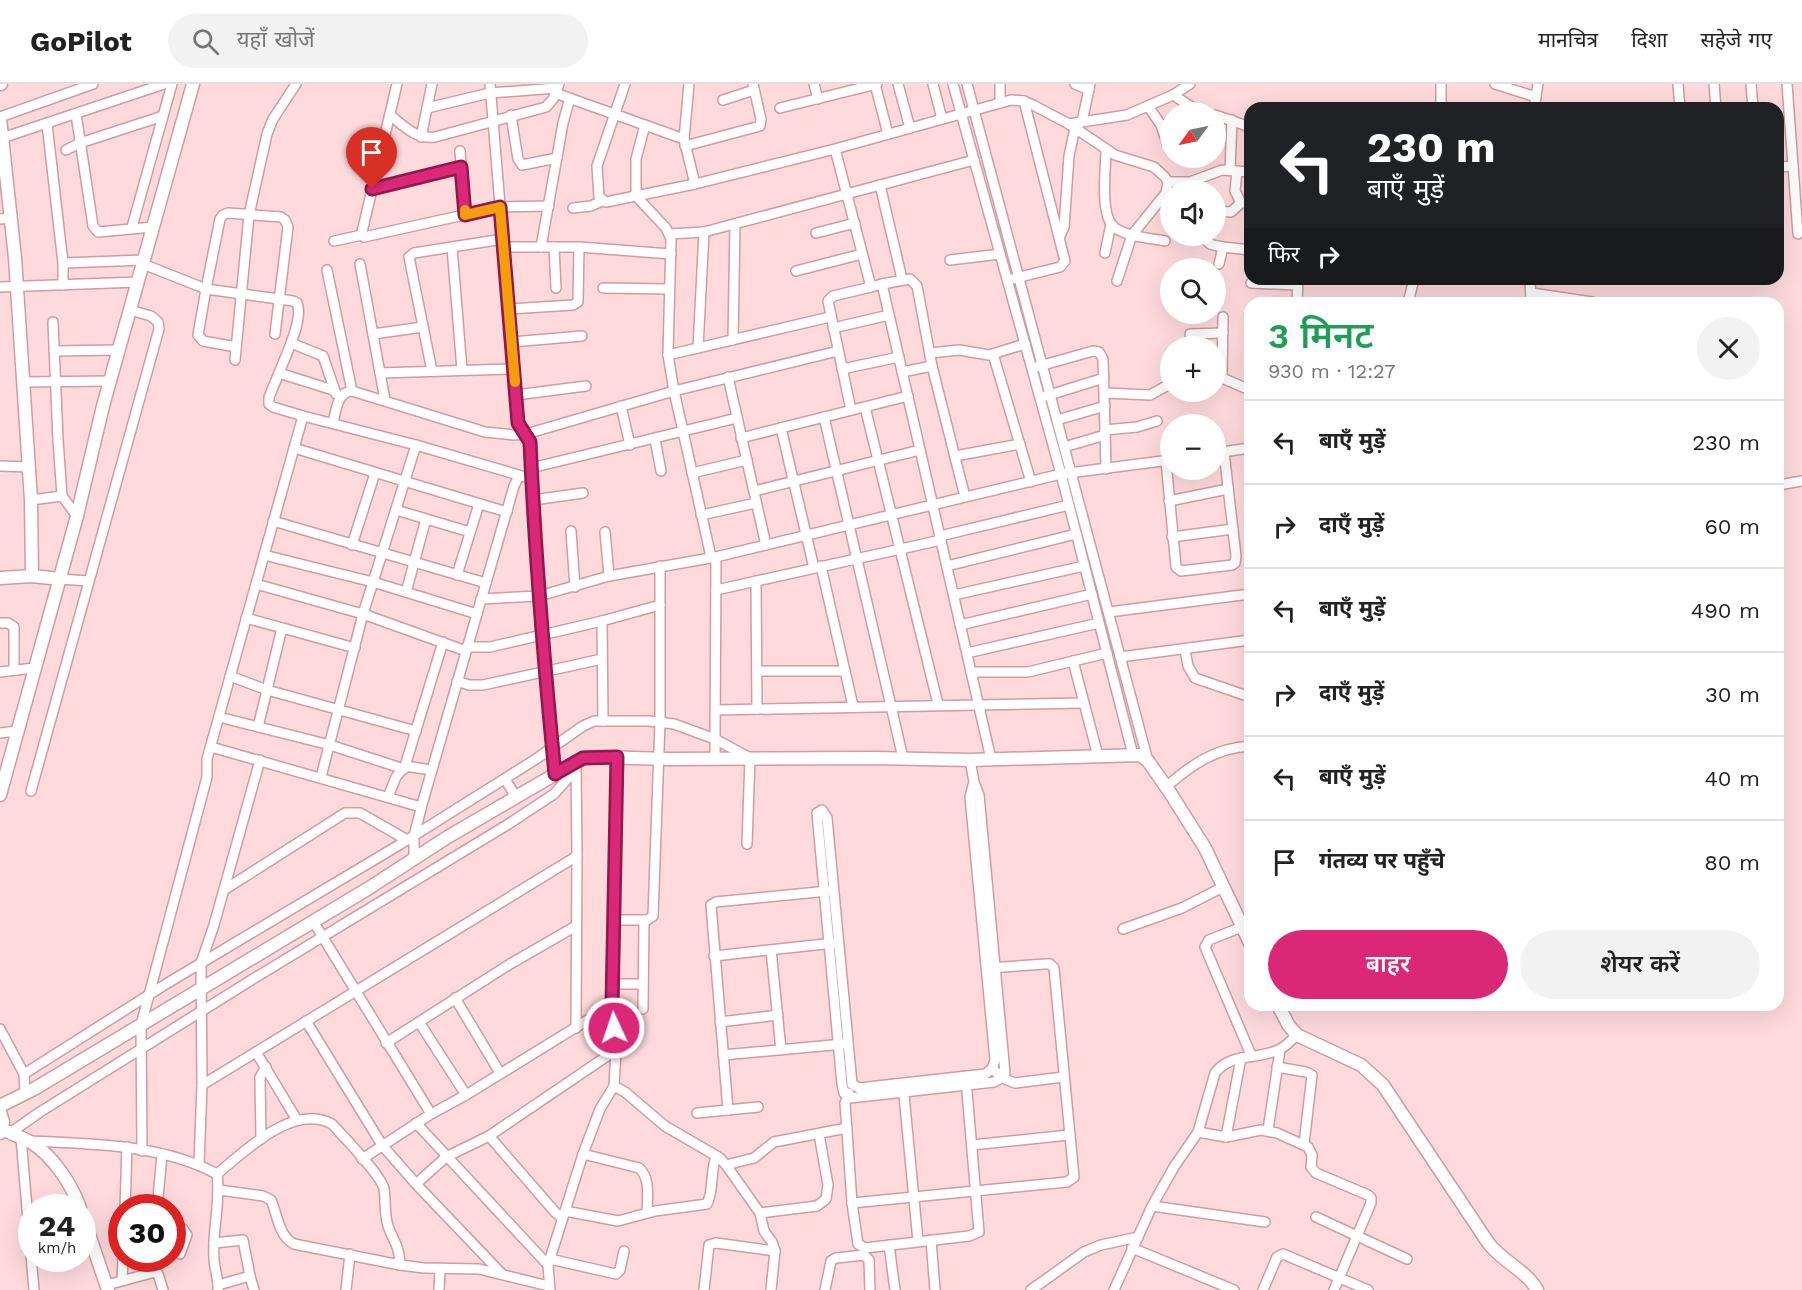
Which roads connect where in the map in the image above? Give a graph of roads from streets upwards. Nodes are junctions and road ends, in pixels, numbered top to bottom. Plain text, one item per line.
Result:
1 (93, 84) edge
2 (164, 84) edge
3 (172, 84) edge
4 (193, 84) edge
5 (296, 84) edge
6 (397, 84) edge
7 (432, 84) edge
8 (625, 84) edge
9 (688, 84) edge
10 (814, 84) edge
11 (876, 84) edge
12 (898, 84) edge
13 (933, 84) edge
14 (953, 84) edge
15 (967, 84) edge
16 (1000, 84) edge
17 (1075, 84) edge
18 (1190, 84) edge
19 (1441, 84) edge
20 (1495, 84) edge
21 (1538, 84) edge
22 (1678, 84) edge
23 (1714, 84) edge
24 (1751, 84) edge
25 (1787, 84) edge
26 (526, 87) edge
27 (754, 87) edge
28 (1090, 87) edge
29 (557, 88) edge
30 (490, 89) edge
31 (1173, 95) junction
32 (1536, 97) junction
33 (570, 98) junction
34 (818, 99) junction
35 (723, 100) dead end
36 (1024, 101) junction
37 (1183, 102) edge
38 (1442, 102) edge
39 (1535, 102) edge
40 (1680, 102) edge
41 (1716, 102) edge
42 (1752, 102) edge
43 (1000, 103) junction
44 (1148, 106) junction
45 (427, 108) junction
46 (780, 108) dead end
47 (974, 110) junction
48 (961, 113) junction
49 (76, 114) junction
50 (614, 114) junction
51 (390, 115) junction
52 (163, 116) junction
53 (511, 116) junction
54 (942, 118) junction
55 (1226, 118) edge
56 (493, 120) junction
57 (1232, 120) junction
58 (47, 124) junction
59 (1160, 124) edge
60 (645, 125) junction
61 (1075, 125) junction
62 (1244, 125) edge
63 (1, 126) edge
64 (910, 128) junction
65 (888, 134) junction
66 (421, 137) junction
67 (685, 142) junction
68 (80, 143) junction
69 (983, 145) junction
70 (970, 148) junction
71 (835, 149) junction
72 (66, 150) dead end
73 (1106, 150) junction
74 (460, 151) dead end
75 (557, 158) junction
76 (974, 160) junction
77 (1792, 166) junction
78 (461, 167) junction
79 (1784, 167) edge
80 (1234, 171) junction
81 (1244, 172) edge
82 (1167, 180) edge
83 (1194, 180) edge
84 (695, 184) junction
85 (880, 185) junction
86 (1798, 188) edge
87 (372, 189) junction
88 (847, 193) junction
89 (636, 196) junction
90 (603, 201) junction
91 (1244, 202) edge
92 (1244, 204) edge
93 (1160, 205) edge
94 (549, 206) junction
95 (500, 207) junction
96 (573, 208) dead end
97 (1000, 210) junction
98 (1226, 212) edge
99 (988, 213) junction
100 (249, 215) junction
101 (465, 215) junction
102 (5, 218) edge
103 (735, 224) junction
104 (855, 224) junction
105 (1111, 224) junction
106 (132, 227) junction
107 (153, 227) junction
108 (704, 232) junction
109 (816, 233) dead end
110 (670, 234) junction
111 (1798, 234) dead end
112 (362, 235) junction
113 (1132, 235) junction
114 (1060, 236) junction
115 (1160, 240) edge
116 (334, 241) dead end
117 (504, 243) junction
118 (1008, 243) junction
119 (1219, 246) edge
120 (452, 247) junction
121 (542, 247) junction
122 (554, 247) junction
123 (579, 247) junction
124 (1223, 247) junction
125 (998, 249) junction
126 (1244, 249) edge
127 (1106, 253) dead end
128 (671, 254) junction
129 (862, 254) junction
130 (1220, 258) edge
131 (950, 260) dead end
132 (143, 262) junction
133 (63, 263) junction
134 (360, 264) dead end
135 (327, 270) dead end
136 (796, 271) dead end
137 (1017, 278) junction
138 (902, 279) junction
139 (1007, 281) junction
140 (1117, 281) dead end
141 (138, 282) junction
142 (882, 284) junction
143 (63, 285) junction
144 (0, 286) edge
145 (17, 286) junction
146 (871, 287) junction
147 (556, 288) dead end
148 (603, 288) dead end
149 (206, 289) junction
150 (669, 289) junction
151 (241, 294) junction
152 (279, 300) junction
153 (509, 309) junction
154 (130, 310) junction
155 (889, 315) junction
156 (830, 317) junction
157 (53, 322) dead end
158 (1223, 324) edge
159 (423, 327) junction
160 (833, 328) junction
161 (1223, 333) junction
162 (275, 334) dead end
163 (373, 334) junction
164 (1190, 334) dead end
165 (582, 336) dead end
166 (1223, 336) edge
167 (733, 340) junction
168 (512, 342) junction
169 (291, 343) junction
170 (1025, 344) junction
171 (236, 347) junction
172 (698, 348) junction
173 (119, 350) junction
174 (54, 351) junction
175 (838, 351) junction
176 (930, 352) junction
177 (993, 354) junction
178 (668, 355) junction
179 (899, 357) junction
180 (235, 360) dead end
181 (1042, 365) junction
182 (932, 366) junction
183 (1032, 368) junction
184 (514, 369) junction
185 (842, 369) junction
186 (462, 370) junction
187 (432, 371) junction
188 (902, 372) junction
189 (279, 373) junction
190 (380, 373) junction
191 (728, 377) junction
192 (1104, 378) junction
193 (1226, 380) edge
194 (110, 381) junction
195 (22, 382) junction
196 (55, 382) junction
197 (585, 386) dead end
198 (1244, 387) edge
199 (1160, 390) edge
200 (352, 391) junction
201 (674, 391) junction
202 (1105, 393) junction
203 (337, 394) junction
204 (1050, 394) junction
205 (516, 395) junction
206 (908, 396) junction
207 (1040, 397) junction
208 (385, 400) junction
209 (621, 406) junction
210 (1105, 406) junction
211 (865, 407) junction
212 (851, 410) junction
213 (303, 416) junction
214 (824, 417) junction
215 (737, 418) junction
216 (1057, 420) junction
217 (1157, 422) dead end
218 (333, 423) junction
219 (781, 428) junction
220 (683, 432) junction
221 (1106, 432) junction
222 (526, 434) junction
223 (741, 438) junction
224 (655, 439) junction
225 (1020, 444) junction
226 (416, 445) junction
227 (630, 445) junction
228 (1064, 447) junction
229 (294, 448) junction
230 (1244, 449) edge
231 (920, 450) junction
232 (1226, 452) edge
233 (955, 456) junction
234 (747, 460) junction
235 (878, 460) junction
236 (1160, 462) edge
237 (0, 466) edge
238 (28, 467) junction
239 (531, 468) junction
240 (1106, 469) junction
241 (661, 471) dead end
242 (837, 471) junction
243 (375, 473) junction
244 (692, 473) junction
245 (1072, 473) junction
246 (1061, 474) junction
247 (519, 476) junction
248 (532, 479) junction
249 (1168, 480) edge
250 (1226, 480) edge
251 (794, 481) junction
252 (1802, 481) edge
253 (405, 482) junction
254 (1031, 482) junction
255 (1784, 484) edge
256 (1228, 489) junction
257 (754, 490) junction
258 (583, 493) dead end
259 (62, 496) junction
260 (965, 497) junction
261 (31, 500) junction
262 (533, 500) junction
263 (1169, 501) junction
264 (756, 503) junction
265 (479, 504) junction
266 (933, 505) junction
267 (1069, 505) junction
268 (396, 510) junction
269 (507, 512) junction
270 (891, 514) junction
271 (77, 516) junction
272 (701, 516) junction
273 (426, 519) junction
274 (273, 521) junction
275 (849, 524) junction
276 (1233, 528) junction
277 (571, 531) dead end
278 (604, 531) dead end
279 (470, 532) junction
280 (1076, 534) junction
281 (807, 535) junction
282 (1172, 537) junction
283 (940, 538) junction
284 (352, 545) junction
285 (766, 545) junction
286 (900, 549) junction
287 (382, 554) junction
288 (264, 555) junction
289 (713, 557) junction
290 (858, 559) junction
291 (414, 564) junction
292 (660, 566) junction
293 (947, 566) junction
294 (1084, 566) junction
295 (818, 567) junction
296 (457, 574) junction
297 (32, 576) junction
298 (609, 576) junction
299 (0, 578) edge
300 (60, 579) junction
301 (88, 581) junction
302 (756, 581) junction
303 (373, 582) junction
304 (486, 583) junction
305 (256, 584) junction
306 (575, 587) junction
307 (716, 590) junction
308 (406, 592) junction
309 (1092, 594) junction
310 (954, 595) junction
311 (1244, 595) edge
312 (539, 596) junction
313 (481, 599) junction
314 (660, 605) junction
315 (1109, 612) junction
316 (363, 614) junction
317 (477, 615) junction
318 (246, 618) junction
319 (602, 621) junction
320 (0, 623) edge
321 (1099, 623) junction
322 (960, 625) junction
323 (282, 628) junction
324 (544, 634) junction
325 (1244, 641) edge
326 (443, 642) junction
327 (355, 648) junction
328 (467, 649) junction
329 (1185, 650) junction
330 (967, 653) junction
331 (1107, 653) junction
332 (1120, 657) junction
333 (602, 659) junction
334 (1073, 661) junction
335 (34, 668) junction
336 (14, 670) junction
337 (845, 670) junction
338 (546, 671) junction
339 (757, 671) junction
340 (0, 672) edge
341 (971, 672) junction
342 (230, 676) junction
343 (457, 681) junction
344 (267, 690) junction
345 (1244, 696) edge
346 (1084, 703) junction
347 (979, 704) junction
348 (938, 705) junction
349 (853, 706) junction
350 (891, 706) junction
351 (757, 709) junction
352 (339, 710) junction
353 (716, 710) junction
354 (219, 717) junction
355 (603, 721) junction
356 (660, 722) junction
357 (258, 727) junction
358 (18, 731) junction
359 (416, 731) junction
360 (0, 733) edge
361 (715, 739) junction
362 (330, 745) junction
363 (211, 747) junction
364 (1244, 747) edge
365 (552, 748) junction
366 (1133, 755) junction
367 (1098, 756) junction
368 (617, 757) junction
369 (750, 758) junction
370 (903, 758) junction
371 (658, 759) junction
372 (715, 759) junction
373 (991, 759) junction
374 (261, 760) junction
375 (970, 760) junction
376 (1148, 761) junction
377 (576, 762) junction
378 (4, 763) edge
379 (405, 767) junction
380 (432, 770) junction
381 (555, 774) junction
382 (321, 777) junction
383 (505, 779) junction
384 (1166, 787) junction
385 (31, 791) dead end
386 (0, 795) edge
387 (516, 797) junction
388 (388, 798) junction
389 (421, 807) junction
390 (411, 838) junction
391 (747, 843) dead end
392 (577, 856) junction
393 (414, 859) junction
394 (1223, 887) junction
395 (224, 890) junction
396 (828, 891) junction
397 (615, 920) junction
398 (644, 920) junction
399 (313, 921) junction
400 (576, 926) junction
401 (1242, 927) junction
402 (1122, 929) dead end
403 (1244, 931) edge
404 (322, 937) junction
405 (833, 943) junction
406 (771, 950) junction
407 (714, 956) junction
408 (201, 963) junction
409 (991, 968) junction
410 (613, 984) junction
411 (643, 984) junction
412 (201, 988) junction
413 (355, 992) junction
414 (147, 996) junction
415 (455, 998) junction
416 (612, 1005) junction
417 (643, 1009) dead end
418 (201, 1011) junction
419 (1281, 1011) edge
420 (778, 1015) junction
421 (306, 1021) junction
422 (418, 1022) junction
423 (720, 1022) junction
424 (141, 1026) junction
425 (576, 1028) junction
426 (0, 1029) edge
427 (1297, 1035) junction
428 (386, 1043) junction
429 (842, 1044) junction
430 (141, 1049) junction
431 (616, 1050) junction
432 (781, 1050) junction
433 (1280, 1050) junction
434 (256, 1052) junction
435 (723, 1055) junction
436 (1246, 1057) junction
437 (266, 1067) junction
438 (1277, 1067) junction
439 (993, 1069) junction
440 (500, 1073) junction
441 (24, 1074) junction
442 (1003, 1077) junction
443 (1063, 1077) junction
444 (966, 1081) junction
445 (202, 1085) junction
446 (614, 1086) junction
447 (855, 1087) junction
448 (903, 1087) junction
449 (25, 1093) junction
450 (466, 1095) junction
451 (846, 1096) junction
452 (0, 1106) edge
453 (758, 1107) dead end
454 (728, 1110) junction
455 (0, 1112) edge
456 (697, 1113) dead end
457 (431, 1114) junction
458 (297, 1120) junction
459 (416, 1123) junction
460 (847, 1128) junction
461 (1268, 1130) junction
462 (1198, 1132) junction
463 (819, 1134) junction
464 (12, 1135) edge
465 (489, 1136) junction
466 (1069, 1136) junction
467 (1226, 1137) junction
468 (261, 1139) junction
469 (972, 1144) junction
470 (1304, 1144) junction
471 (382, 1145) junction
472 (127, 1147) junction
473 (142, 1150) junction
474 (583, 1154) junction
475 (162, 1155) junction
476 (716, 1156) junction
477 (446, 1157) junction
478 (362, 1159) junction
479 (199, 1164) junction
480 (726, 1165) junction
481 (217, 1173) junction
482 (416, 1184) junction
483 (219, 1190) junction
484 (975, 1191) junction
485 (74, 1194) edge
486 (125, 1194) edge
487 (158, 1194) edge
488 (913, 1197) junction
489 (852, 1203) junction
490 (1152, 1206) junction
491 (647, 1213) junction
492 (760, 1213) junction
493 (563, 1215) junction
494 (1316, 1217) dead end
495 (1265, 1222) dead end
496 (1356, 1236) junction
497 (1138, 1237) junction
498 (918, 1240) junction
499 (931, 1240) junction
500 (214, 1243) junction
501 (889, 1245) junction
502 (1132, 1248) junction
503 (624, 1251) dead end
504 (775, 1251) junction
505 (350, 1254) junction
506 (96, 1255) edge
507 (1407, 1259) dead end
508 (549, 1262) junction
509 (400, 1265) junction
510 (440, 1269) junction
511 (122, 1272) edge
512 (501, 1274) junction
513 (250, 1276) junction
514 (1339, 1278) junction
515 (122, 1280) junction
516 (107, 1287) edge
517 (216, 1288) edge
518 (550, 1288) edge
519 (34, 1290) edge
520 (163, 1290) edge
521 (255, 1290) edge
522 (346, 1290) edge
523 (439, 1290) edge
524 (704, 1290) edge
525 (771, 1290) edge
526 (825, 1290) edge
527 (870, 1290) edge
528 (895, 1290) edge
529 (935, 1290) edge
530 (1030, 1290) edge
531 (1114, 1290) edge
532 (1234, 1290) edge
533 (1263, 1290) edge
534 (1334, 1290) edge
535 (1368, 1290) edge
536 (1537, 1290) edge

1 - 63 street
2 - 49 street
3 - 52 street
4 - 107 street
5 - 100 street
6 - 51 street
7 - 45 street
8 - 50 street
9 - 67 street
10 - 34 street
11 - 34 street
11 - 65 street
12 - 64 street
13 - 54 street
14 - 48 street
15 - 47 street
16 - 43 street
17 - 28 street
18 - 31 street
19 - 38 street
20 - 32 street
21 - 32 street
22 - 40 street
23 - 41 street
24 - 42 street
25 - 77 street
26 - 29 street
26 - 30 street
27 - 35 street
27 - 67 street
28 - 61 street
29 - 33 street
29 - 53 street
30 - 45 street
30 - 56 street
31 - 37 street
31 - 44 street
32 - 39 street
33 - 50 street
33 - 75 street
34 - 46 street
36 - 43 street
36 - 61 street
36 - 114 street
43 - 47 street
44 - 59 street
44 - 61 street
45 - 66 street
47 - 48 street
47 - 69 street
48 - 54 street
48 - 70 street
49 - 58 street
49 - 68 street
50 - 60 street
50 - 90 street
51 - 66 street
51 - 87 street
52 - 68 street
52 - 106 street
53 - 56 street
53 - 75 street
54 - 64 street
55 - 57 street
56 - 66 street
56 - 95 street
57 - 62 street
57 - 80 street
58 - 63 street
58 - 133 street
60 - 67 street
60 - 89 street
61 - 73 street
61 - 114 street
63 - 102 street
64 - 65 street
65 - 71 street
67 - 84 street
68 - 72 street
68 - 106 street
69 - 70 street
69 - 97 street
70 - 76 street
71 - 84 street
71 - 88 street
73 - 82 street
73 - 105 street
74 - 78 street
75 - 94 street
76 - 85 street
76 - 99 street
77 - 79 street
77 - 86 street
78 - 87 street
78 - 101 street
80 - 81 street
80 - 83 street
80 - 91 street
84 - 89 street
85 - 88 street
85 - 138 street
86 - 111 street
87 - 112 street
88 - 103 street
88 - 104 street
89 - 90 street
89 - 110 street
90 - 96 street
92 - 98 street
93 - 113 street
94 - 95 street
94 - 121 street
95 - 101 street
95 - 117 street
97 - 99 street
97 - 118 street
99 - 125 street
100 - 149 street
100 - 151 street
100 - 152 street
101 - 112 street
102 - 145 street
103 - 108 street
103 - 167 street
104 - 109 street
104 - 129 street
105 - 113 street
105 - 127 street
106 - 107 street
107 - 132 street
108 - 110 street
108 - 172 street
110 - 128 street
112 - 116 street
113 - 115 street
113 - 140 street
114 - 137 street
117 - 120 street
117 - 121 street
117 - 153 street
118 - 125 street
118 - 137 street
119 - 124 street
120 - 159 street
120 - 186 street
121 - 122 street
122 - 123 street
122 - 147 street
123 - 128 street
123 - 153 street
124 - 126 street
124 - 130 street
125 - 131 street
125 - 139 street
128 - 150 street
129 - 136 street
129 - 146 street
132 - 133 street
132 - 141 street
132 - 149 street
133 - 143 street
134 - 163 street
135 - 200 street
137 - 139 street
137 - 181 street
138 - 142 street
138 - 176 street
139 - 170 street
141 - 143 street
141 - 154 street
142 - 146 street
142 - 155 street
143 - 145 street
144 - 145 street
145 - 195 street
146 - 156 street
148 - 150 street
149 - 151 street
149 - 171 street
150 - 178 street
151 - 152 street
151 - 171 street
152 - 162 street
152 - 169 street
153 - 168 street
154 - 173 street
154 - 301 street
155 - 160 street
155 - 179 street
156 - 160 street
156 - 167 street
157 - 174 street
158 - 161 street
159 - 163 street
159 - 187 street
160 - 175 street
161 - 164 street
161 - 166 street
163 - 190 street
165 - 168 street
167 - 172 street
168 - 184 street
169 - 189 street
169 - 203 street
170 - 177 street
170 - 183 street
171 - 180 street
172 - 178 street
173 - 174 street
173 - 194 street
174 - 196 street
175 - 185 street
175 - 191 street
176 - 177 street
176 - 182 street
177 - 225 street
178 - 201 street
179 - 185 street
179 - 188 street
181 - 183 street
181 - 192 street
181 - 204 street
182 - 188 street
182 - 233 street
183 - 207 street
184 - 186 street
184 - 205 street
185 - 212 street
186 - 187 street
187 - 190 street
188 - 206 street
189 - 203 street
189 - 213 street
190 - 208 street
191 - 201 street
191 - 215 street
192 - 202 street
192 - 204 street
193 - 198 street
194 - 196 street
194 - 271 street
195 - 196 street
195 - 238 street
196 - 259 street
197 - 205 street
199 - 202 street
200 - 203 street
200 - 208 street
201 - 209 street
201 - 220 street
202 - 210 street
203 - 218 street
204 - 207 street
204 - 216 street
205 - 222 street
206 - 211 street
206 - 231 street
207 - 246 street
208 - 222 street
209 - 222 street
209 - 227 street
210 - 216 street
210 - 221 street
211 - 212 street
211 - 235 street
212 - 214 street
213 - 218 street
213 - 229 street
214 - 219 street
214 - 242 street
215 - 220 street
215 - 223 street
216 - 228 street
217 - 221 street
218 - 226 street
219 - 223 street
219 - 251 street
220 - 224 street
220 - 244 street
221 - 228 street
221 - 240 street
222 - 239 street
223 - 234 street
224 - 227 street
224 - 241 street
225 - 233 street
225 - 254 street
226 - 247 street
226 - 253 street
227 - 239 street
228 - 245 street
229 - 243 street
229 - 274 street
230 - 232 street
231 - 235 street
231 - 266 street
233 - 260 street
234 - 244 street
234 - 257 street
235 - 242 street
235 - 270 street
236 - 240 street
237 - 238 street
238 - 261 street
239 - 248 street
240 - 245 street
242 - 251 street
242 - 275 street
243 - 253 street
243 - 284 street
244 - 272 street
245 - 246 street
245 - 315 street
246 - 254 street
246 - 267 street
247 - 248 street
247 - 269 street
248 - 262 street
249 - 263 street
250 - 256 street
251 - 257 street
251 - 281 street
252 - 255 street
253 - 265 street
253 - 268 street
254 - 260 street
256 - 263 street
256 - 276 street
257 - 264 street
258 - 262 street
259 - 261 street
259 - 271 street
260 - 266 street
261 - 297 street
262 - 312 street
263 - 282 street
264 - 272 street
264 - 285 street
265 - 269 street
265 - 279 street
266 - 270 street
266 - 283 street
267 - 280 street
267 - 283 street
268 - 273 street
268 - 287 street
269 - 304 street
270 - 275 street
270 - 286 street
271 - 300 street
272 - 289 street
273 - 279 street
273 - 291 street
274 - 284 street
274 - 288 street
275 - 281 street
275 - 290 street
276 - 282 street
276 - 282 street
277 - 306 street
278 - 298 street
279 - 296 street
280 - 293 street
280 - 294 street
281 - 285 street
281 - 295 street
283 - 286 street
283 - 293 street
284 - 287 street
285 - 289 street
286 - 290 street
286 - 348 street
287 - 291 street
287 - 303 street
288 - 303 street
288 - 305 street
289 - 292 street
289 - 307 street
290 - 295 street
290 - 350 street
291 - 296 street
291 - 308 street
292 - 298 street
292 - 314 street
293 - 310 street
294 - 309 street
294 - 310 street
295 - 302 street
295 - 337 street
296 - 304 street
297 - 299 street
297 - 300 street
298 - 306 street
300 - 301 street
300 - 335 street
301 - 385 street
302 - 307 street
302 - 339 street
303 - 308 street
303 - 316 street
304 - 313 street
305 - 316 street
305 - 318 street
306 - 312 street
307 - 353 street
308 - 317 street
309 - 321 street
309 - 322 street
310 - 322 street
311 - 315 street
312 - 313 street
312 - 324 street
313 - 317 street
314 - 319 street
314 - 356 street
315 - 332 street
316 - 326 street
316 - 327 street
317 - 328 street
318 - 323 street
318 - 342 street
319 - 324 street
319 - 333 street
320 - 336 street
321 - 330 street
321 - 331 street
322 - 330 street
323 - 327 street
323 - 344 street
324 - 328 street
324 - 338 street
325 - 329 street
326 - 328 street
326 - 359 street
327 - 352 street
328 - 343 street
329 - 332 street
329 - 345 street
330 - 341 street
331 - 334 street
331 - 366 street
332 - 376 street
333 - 338 street
333 - 355 street
334 - 341 street
334 - 346 street
335 - 336 street
335 - 358 street
336 - 340 street
337 - 339 street
337 - 349 street
338 - 343 street
338 - 365 street
339 - 351 street
341 - 347 street
342 - 344 street
342 - 354 street
343 - 380 street
344 - 352 street
344 - 357 street
346 - 347 street
346 - 367 street
347 - 348 street
347 - 373 street
348 - 350 street
349 - 350 street
349 - 351 street
350 - 370 street
351 - 353 street
352 - 359 street
352 - 362 street
353 - 361 street
354 - 357 street
354 - 363 street
355 - 356 street
355 - 365 street
356 - 361 street
356 - 371 street
357 - 362 street
358 - 360 street
358 - 378 street
359 - 379 street
361 - 369 street
361 - 372 street
362 - 379 street
362 - 382 street
363 - 374 street
363 - 414 street
364 - 384 street
365 - 381 street
365 - 383 street
366 - 367 street
366 - 376 street
367 - 373 street
368 - 371 street
368 - 377 street
368 - 397 street
369 - 370 street
369 - 372 street
369 - 391 street
370 - 375 street
371 - 372 street
371 - 398 street
373 - 375 street
374 - 382 street
374 - 395 street
375 - 409 street
376 - 384 street
377 - 381 street
377 - 392 street
377 - 404 street
378 - 386 street
379 - 380 street
379 - 388 street
380 - 389 street
381 - 387 street
382 - 388 street
383 - 387 street
383 - 390 street
384 - 394 street
387 - 393 street
388 - 389 street
389 - 390 street
390 - 393 street
390 - 395 street
390 - 408 street
392 - 400 street
392 - 413 street
393 - 399 street
394 - 401 street
394 - 402 street
395 - 408 street
396 - 396 street
396 - 405 street
396 - 407 street
397 - 398 street
397 - 410 street
398 - 411 street
399 - 404 street
399 - 412 street
400 - 415 street
400 - 425 street
401 - 403 street
401 - 436 street
404 - 413 street
404 - 418 street
405 - 406 street
405 - 429 street
406 - 407 street
406 - 420 street
407 - 423 street
408 - 412 street
408 - 414 street
409 - 439 street
409 - 442 street
409 - 443 street
410 - 411 street
410 - 416 street
411 - 417 street
412 - 418 street
412 - 424 street
413 - 421 street
413 - 428 street
414 - 424 street
414 - 441 street
415 - 422 street
415 - 440 street
416 - 425 street
416 - 431 street
418 - 430 street
418 - 445 street
419 - 427 street
420 - 423 street
420 - 432 street
421 - 434 street
421 - 471 street
422 - 428 street
422 - 450 street
423 - 435 street
424 - 430 street
424 - 449 street
425 - 440 street
426 - 441 street
427 - 433 street
427 - 536 street
428 - 457 street
429 - 432 street
429 - 447 street
429 - 451 street
430 - 464 street
430 - 473 street
431 - 446 street
431 - 465 street
432 - 435 street
433 - 436 street
433 - 438 street
434 - 437 street
434 - 445 street
435 - 454 street
436 - 462 street
436 - 467 street
437 - 458 street
437 - 468 street
438 - 461 street
438 - 470 street
439 - 442 street
439 - 444 street
440 - 450 street
441 - 449 street
442 - 443 street
442 - 444 street
443 - 466 street
444 - 448 street
444 - 469 street
445 - 479 street
446 - 474 street
446 - 476 street
447 - 448 street
447 - 451 street
448 - 451 street
448 - 488 street
449 - 452 street
450 - 457 street
451 - 460 street
453 - 454 street
454 - 456 street
455 - 464 street
457 - 459 street
458 - 468 street
458 - 478 street
459 - 471 street
459 - 477 street
460 - 463 street
460 - 489 street
461 - 467 street
461 - 470 street
462 - 467 street
462 - 490 street
463 - 480 street
463 - 492 street
464 - 472 street
464 - 485 street
464 - 519 street
465 - 477 street
465 - 493 street
466 - 469 street
466 - 484 street
468 - 481 street
469 - 484 street
470 - 496 street
471 - 478 street
471 - 482 street
472 - 473 street
472 - 486 street
473 - 475 street
474 - 491 street
474 - 493 street
475 - 479 street
475 - 487 street
476 - 480 street
476 - 491 street
477 - 482 street
477 - 508 street
478 - 509 street
479 - 481 street
480 - 492 street
481 - 483 street
482 - 512 street
483 - 500 street
483 - 505 street
484 - 488 street
484 - 499 street
488 - 489 street
488 - 498 street
489 - 501 street
490 - 495 street
490 - 497 street
491 - 493 street
492 - 504 street
493 - 508 street
494 - 496 street
496 - 507 street
496 - 514 street
497 - 502 street
497 - 530 street
498 - 499 street
498 - 501 street
499 - 529 street
500 - 513 street
500 - 517 street
501 - 528 street
502 - 531 street
502 - 532 street
503 - 508 street
504 - 524 street
504 - 525 street
505 - 509 street
505 - 522 street
506 - 516 street
508 - 518 street
509 - 510 street
510 - 512 street
510 - 523 street
511 - 515 street
512 - 518 street
513 - 517 street
513 - 521 street
514 - 533 street
514 - 534 street
514 - 535 street
515 - 516 street
515 - 520 street
526 - 527 street

